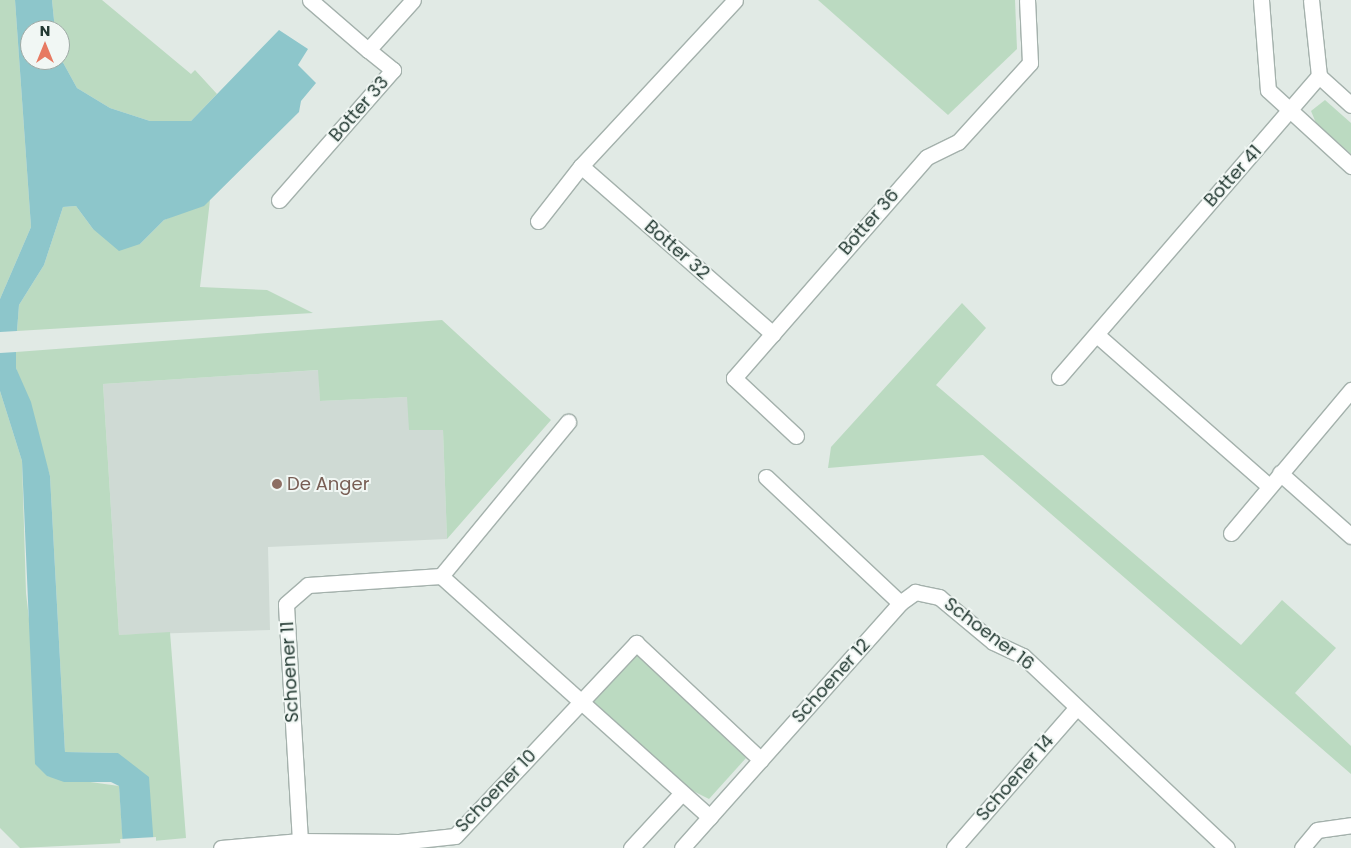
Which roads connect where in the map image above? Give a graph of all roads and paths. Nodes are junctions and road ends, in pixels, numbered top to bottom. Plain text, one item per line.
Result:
1 (310, 0) edge
2 (413, 0) edge
3 (736, 0) edge
4 (1027, 0) edge
5 (1261, 0) edge
6 (1312, 0) edge
7 (368, 50) junction
8 (1319, 76) junction
9 (1351, 105) edge
10 (1290, 113) junction
11 (581, 166) junction
12 (1351, 166) edge
13 (279, 200) dead end
14 (538, 220) dead end
15 (772, 334) junction
16 (1097, 335) junction
17 (1059, 377) dead end
18 (1351, 390) edge
19 (568, 422) dead end
20 (796, 436) dead end
21 (1280, 473) junction
22 (766, 477) dead end
23 (1269, 486) junction
24 (1231, 533) dead end
25 (1351, 536) edge
26 (441, 576) junction
27 (900, 603) junction
28 (579, 704) junction
29 (1076, 708) junction
30 (761, 760) junction
31 (682, 793) junction
32 (710, 817) junction
33 (1351, 826) edge
34 (300, 841) junction
35 (399, 845) edge
36 (1221, 846) edge
37 (221, 848) edge
38 (631, 848) edge
39 (682, 848) edge
40 (954, 848) edge
41 (1302, 848) edge

1 - 7 street
2 - 7 street, Botter 33
3 - 11 street
4 - 15 street, Botter 36
5 - 10 street
6 - 8 street
7 - 13 street, Botter 33
8 - 9 street
8 - 10 street, Botter 41
10 - 12 street
10 - 16 street, Botter 41
11 - 14 street
11 - 15 street, Botter 32
15 - 20 street, Botter 36
16 - 17 street, Botter 41
16 - 23 street
18 - 21 street
19 - 26 street
21 - 23 street
21 - 25 street
22 - 27 street
23 - 24 street
26 - 28 street
26 - 34 street, Schoener 11
27 - 29 street, Schoener 16
27 - 30 street, Schoener 12
28 - 30 street, Schoener 10
28 - 31 street
28 - 35 street, Schoener 10
29 - 36 street, Schoener 16
29 - 40 street, Schoener 14
30 - 32 street, Schoener 12
31 - 32 street
31 - 38 street
32 - 39 street, Schoener 12
33 - 41 street
34 - 35 street, Schoener 10
34 - 37 street, Schoener 10

